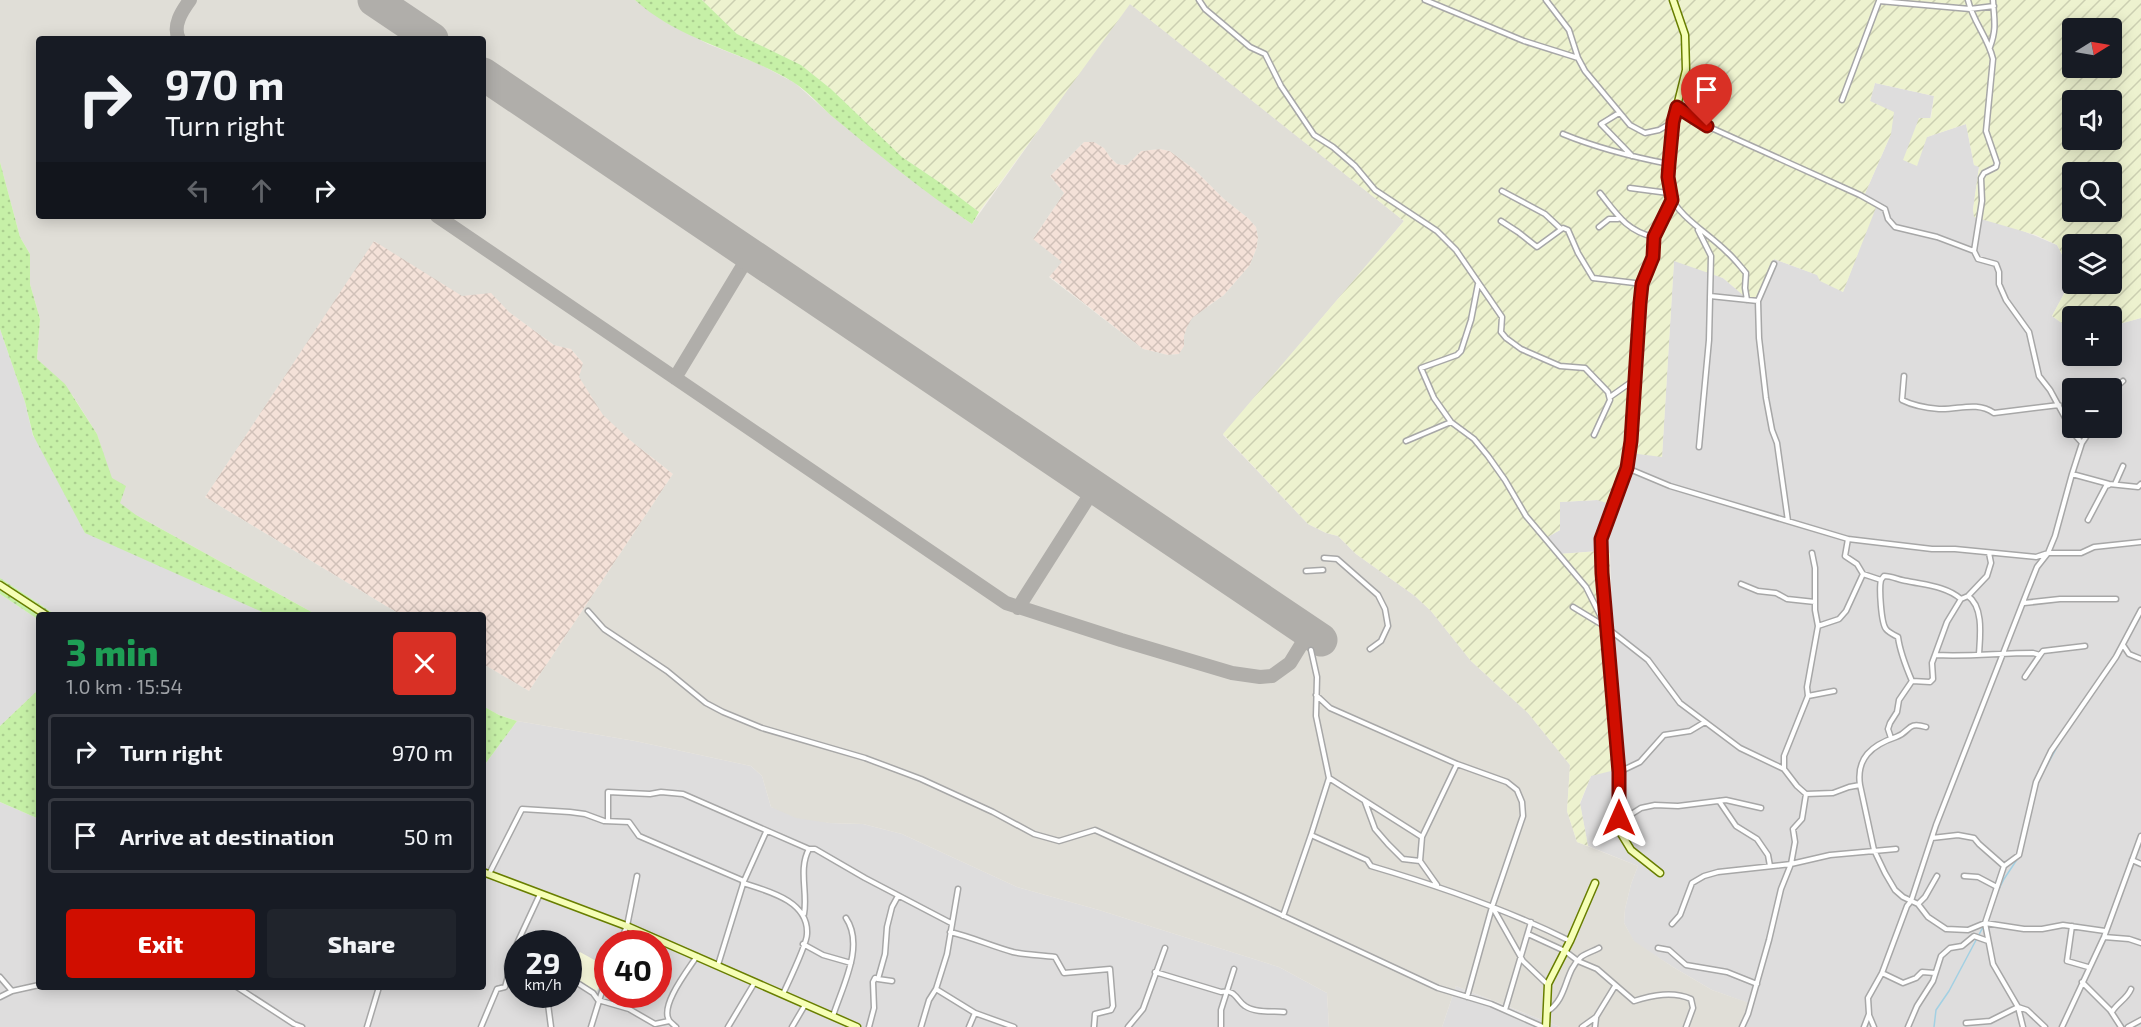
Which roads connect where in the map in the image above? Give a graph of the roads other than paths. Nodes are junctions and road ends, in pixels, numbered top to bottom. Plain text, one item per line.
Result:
1 (1198, 0) edge
2 (1425, 0) edge
3 (1546, 0) edge
4 (1673, 0) edge
5 (1879, 0) edge
6 (1968, 0) edge
7 (1993, 0) edge
8 (1994, 6) junction
9 (1970, 9) junction
10 (1990, 47) junction
11 (1578, 58) junction
12 (1842, 99) dead end
13 (1677, 107) junction
14 (1618, 113) junction
15 (1673, 122) junction
16 (1563, 134) dead end
17 (1633, 157) junction
18 (1669, 164) junction
19 (1630, 188) dead end
20 (1502, 191) dead end
21 (1600, 193) dead end
22 (1672, 200) junction
23 (1619, 219) junction
24 (1501, 221) dead end
25 (1599, 227) dead end
26 (1561, 229) junction
27 (1698, 230) junction
28 (1654, 237) junction
29 (1974, 251) junction
30 (1774, 264) dead end
31 (1479, 283) junction
32 (1642, 284) junction
33 (1710, 296) junction
34 (1747, 300) junction
35 (1758, 301) junction
36 (1422, 372) dead end
37 (1904, 376) dead end
38 (1635, 379) junction
39 (1610, 397) junction
40 (2059, 405) junction
41 (1443, 411) junction
42 (1453, 421) junction
43 (1594, 435) dead end
44 (2085, 438) edge
45 (1406, 441) dead end
46 (2082, 443) junction
47 (1699, 447) dead end
48 (2123, 466) dead end
49 (1627, 468) junction
50 (2072, 474) junction
51 (2112, 484) junction
52 (2141, 484) edge
53 (2088, 520) dead end
54 (1788, 521) junction
55 (1848, 539) junction
56 (2141, 542) edge
57 (1812, 553) dead end
58 (1989, 553) junction
59 (2048, 553) junction
60 (1324, 558) dead end
61 (1323, 570) dead end
62 (1306, 571) dead end
63 (1863, 574) junction
64 (1881, 580) junction
65 (1741, 584) dead end
66 (0, 585) edge
67 (1968, 596) junction
68 (1961, 599) junction
69 (2116, 599) dead end
70 (1815, 602) junction
71 (2024, 603) junction
72 (1573, 607) dead end
73 (2141, 610) edge
74 (588, 611) dead end
75 (41, 612) edge
76 (1818, 626) junction
77 (1606, 627) junction
78 (2123, 644) junction
79 (2085, 646) dead end
80 (1370, 649) dead end
81 (1311, 650) dead end
82 (2003, 653) junction
83 (1979, 654) junction
84 (1935, 655) junction
85 (2040, 655) junction
86 (2141, 659) edge
87 (2025, 677) dead end
88 (1912, 681) junction
89 (1834, 691) dead end
90 (1316, 694) junction
91 (1808, 696) junction
92 (1704, 722) junction
93 (1926, 727) dead end
94 (1891, 738) junction
95 (1457, 764) junction
96 (1784, 769) junction
97 (1619, 772) junction
98 (1329, 778) junction
99 (1860, 785) junction
100 (1806, 794) junction
101 (1365, 801) junction
102 (1719, 801) junction
103 (1761, 808) dead end
104 (1619, 818) junction
105 (608, 821) junction
106 (766, 832) junction
107 (1311, 835) junction
108 (2141, 836) edge
109 (1422, 837) junction
110 (1932, 838) junction
111 (809, 849) junction
112 (1896, 849) dead end
113 (1874, 850) junction
114 (2132, 860) junction
115 (1420, 861) junction
116 (1791, 864) junction
117 (2141, 864) edge
118 (1770, 866) junction
119 (2004, 866) junction
120 (486, 873) edge
121 (1660, 873) dead end
122 (637, 876) dead end
123 (1937, 876) dead end
124 (1964, 876) dead end
125 (743, 882) junction
126 (1595, 883) dead end
127 (1437, 885) junction
128 (1997, 887) junction
129 (958, 889) dead end
130 (540, 893) junction
131 (898, 896) junction
132 (1911, 901) junction
133 (1918, 904) junction
134 (1492, 907) junction
135 (804, 914) junction
136 (1283, 916) junction
137 (846, 918) dead end
138 (1531, 922) junction
139 (951, 923) junction
140 (1984, 923) junction
141 (1672, 924) dead end
142 (627, 926) junction
143 (2072, 926) junction
144 (523, 930) edge
145 (625, 930) edge
146 (1968, 930) junction
147 (2105, 931) junction
148 (950, 932) junction
149 (1528, 934) junction
150 (1974, 936) junction
151 (2104, 937) junction
152 (1570, 941) junction
153 (1988, 941) junction
154 (2141, 943) edge
155 (803, 944) junction
156 (1165, 948) dead end
157 (1599, 948) dead end
158 (1658, 948) dead end
159 (1565, 951) junction
160 (697, 956) junction
161 (1521, 957) junction
162 (1578, 961) junction
163 (851, 963) junction
164 (718, 965) junction
165 (2088, 968) junction
166 (1234, 969) dead end
167 (1155, 972) junction
168 (1882, 973) junction
169 (1935, 973) junction
170 (0, 977) edge
171 (879, 979) junction
172 (892, 981) dead end
173 (755, 982) junction
174 (2082, 982) junction
175 (1548, 984) junction
176 (1756, 984) junction
177 (1615, 986) junction
178 (36, 987) edge
179 (504, 987) edge
180 (936, 989) junction
181 (2131, 989) dead end
182 (241, 990) edge
183 (379, 990) edge
184 (12, 991) junction
185 (1227, 991) junction
186 (783, 994) junction
187 (0, 997) edge
188 (1467, 997) junction
189 (805, 1004) junction
190 (2018, 1007) junction
191 (549, 1008) edge
192 (596, 1008) edge
193 (626, 1008) edge
194 (1505, 1010) junction
195 (1548, 1011) junction
196 (1284, 1012) dead end
197 (2111, 1012) junction
198 (975, 1013) junction
199 (1869, 1014) junction
200 (833, 1016) junction
201 (1596, 1017) junction
202 (2141, 1020) edge
203 (669, 1021) junction
204 (1966, 1023) dead end
205 (293, 1025) edge
206 (853, 1026) edge
207 (302, 1027) edge
208 (367, 1027) edge
209 (481, 1027) edge
210 (551, 1027) edge
211 (591, 1027) edge
212 (676, 1027) edge
213 (728, 1027) edge
214 (792, 1027) edge
215 (869, 1027) edge
216 (921, 1027) edge
217 (969, 1027) edge
218 (1014, 1027) edge
219 (1094, 1027) edge
220 (1128, 1027) edge
221 (1221, 1027) edge
222 (1544, 1027) edge
223 (1582, 1027) edge
224 (1595, 1027) edge
225 (1686, 1027) edge
226 (1742, 1027) edge
227 (1864, 1027) edge
228 (1874, 1027) edge
229 (1908, 1027) edge
230 (2023, 1027) edge
231 (2045, 1027) edge
232 (2062, 1027) edge
233 (2121, 1027) edge
234 (2128, 1027) edge

1 - 31 street
2 - 11 street
3 - 11 street
4 - 13 street
5 - 9 street
5 - 12 street
6 - 9 street
7 - 8 street
8 - 9 street
8 - 10 street
9 - 10 street
10 - 29 street
11 - 14 street
13 - 15 street
13 - 29 street
14 - 15 street
14 - 17 street
15 - 18 street
16 - 17 street
17 - 18 street
18 - 22 street
19 - 22 street
20 - 26 street
21 - 23 street
22 - 27 street
22 - 28 street
23 - 25 street
23 - 28 street
24 - 26 street
26 - 32 street
27 - 33 street
27 - 34 street
28 - 32 street
29 - 40 street
30 - 35 street
31 - 39 street
31 - 41 street
32 - 38 street
33 - 34 street
33 - 47 street
34 - 35 street
35 - 54 street
36 - 42 street
37 - 40 street
38 - 39 street
38 - 49 street
39 - 43 street
40 - 46 street
41 - 42 street
41 - 77 street
42 - 45 street
44 - 46 street
46 - 50 street
48 - 51 street
49 - 54 street
49 - 77 street
50 - 51 street
50 - 59 street
51 - 52 street
51 - 53 street
54 - 55 street
55 - 58 street
55 - 63 street
56 - 59 street
57 - 70 street
58 - 59 street
58 - 67 street
59 - 71 street
60 - 80 street
61 - 62 street
63 - 64 street
63 - 76 street
64 - 68 street
64 - 88 street
65 - 70 street
66 - 75 street
67 - 68 street
67 - 83 street
68 - 84 street
69 - 71 street
70 - 76 street
71 - 82 street
72 - 77 street
73 - 78 street
74 - 136 street
76 - 91 street
77 - 92 street
77 - 97 street
78 - 86 street
78 - 119 street
79 - 85 street
81 - 90 street
82 - 83 street
82 - 85 street
82 - 110 street
83 - 84 street
84 - 88 street
85 - 87 street
88 - 94 street
89 - 91 street
90 - 95 street
90 - 98 street
91 - 96 street
92 - 96 street
92 - 97 street
93 - 94 street
94 - 99 street
95 - 109 street
95 - 134 street
96 - 100 street
97 - 104 street
98 - 101 street
98 - 107 street
99 - 100 street
99 - 113 street
100 - 116 street
101 - 109 street
101 - 115 street
102 - 103 street
102 - 104 street
102 - 118 street
104 - 121 street
105 - 106 street
105 - 120 street
105 - 125 street
106 - 111 street
106 - 125 street
107 - 127 street
107 - 136 street
108 - 114 street
109 - 115 street
110 - 119 street
110 - 132 street
111 - 131 street
111 - 135 street
112 - 113 street
113 - 116 street
113 - 132 street
114 - 117 street
114 - 147 street
115 - 127 street
116 - 118 street
116 - 176 street
118 - 141 street
119 - 128 street
120 - 130 street
122 - 142 street
123 - 133 street
124 - 128 street
125 - 135 street
125 - 164 street
126 - 152 street
127 - 134 street
128 - 140 street
129 - 139 street
130 - 142 street
130 - 144 street
131 - 139 street
131 - 171 street
132 - 133 street
132 - 168 street
133 - 146 street
134 - 138 street
134 - 161 street
134 - 188 street
135 - 155 street
136 - 188 street
137 - 163 street
138 - 149 street
138 - 152 street
139 - 148 street
140 - 143 street
140 - 146 street
140 - 153 street
142 - 145 street
142 - 160 street
143 - 147 street
143 - 165 street
146 - 150 street
147 - 151 street
148 - 180 street
148 - 219 street
149 - 159 street
149 - 161 street
150 - 153 street
150 - 169 street
151 - 154 street
151 - 165 street
152 - 159 street
153 - 190 street
155 - 163 street
155 - 186 street
156 - 167 street
157 - 162 street
158 - 176 street
159 - 162 street
159 - 175 street
160 - 164 street
160 - 203 street
161 - 175 street
161 - 194 street
162 - 177 street
162 - 195 street
163 - 200 street
164 - 173 street
165 - 174 street
166 - 185 street
167 - 185 street
167 - 220 street
168 - 169 street
168 - 199 street
169 - 229 street
170 - 184 street
171 - 172 street
171 - 215 street
173 - 186 street
173 - 213 street
174 - 197 street
174 - 232 street
175 - 195 street
176 - 226 street
177 - 201 street
177 - 225 street
178 - 184 street
179 - 209 street
180 - 198 street
180 - 216 street
181 - 197 street
182 - 205 street
183 - 208 street
184 - 187 street
185 - 196 street
185 - 221 street
186 - 189 street
188 - 194 street
189 - 200 street
189 - 214 street
190 - 204 street
190 - 230 street
190 - 231 street
191 - 210 street
192 - 211 street
193 - 203 street
194 - 222 street
195 - 222 street
197 - 233 street
198 - 217 street
198 - 218 street
199 - 227 street
199 - 228 street
200 - 206 street
201 - 223 street
201 - 224 street
202 - 234 street
203 - 212 street
205 - 207 street

